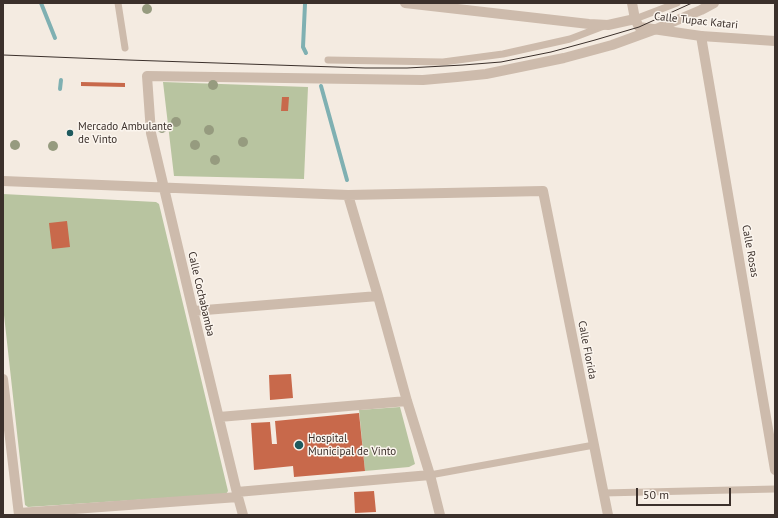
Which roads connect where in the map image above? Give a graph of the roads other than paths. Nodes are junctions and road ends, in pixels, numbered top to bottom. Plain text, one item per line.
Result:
1 (118, 3) edge
2 (405, 3) edge
3 (632, 3) edge
4 (677, 3) edge
5 (714, 3) edge
6 (635, 19) junction
7 (608, 24) junction
8 (656, 29) junction
9 (700, 36) junction
10 (775, 41) edge
11 (125, 48) dead end
12 (328, 60) dead end
13 (3, 181) edge
14 (164, 187) junction
15 (348, 195) junction
16 (378, 296) junction
17 (193, 311) junction
18 (3, 379) edge
19 (407, 401) junction
20 (219, 417) junction
21 (594, 445) junction
22 (775, 470) edge
23 (430, 476) junction
24 (775, 489) edge
25 (603, 493) junction
26 (237, 495) junction
27 (19, 514) edge
28 (243, 515) edge
29 (440, 515) edge
30 (608, 515) edge

1 - 11 lane
2 - 7 street
3 - 6 street
4 - 6 lane
5 - 8 street
6 - 7 street
6 - 8 street, Calle Tupac Katari
7 - 12 lane
8 - 9 street, Calle Tupac Katari
8 - 14 street, Calle Cochabamba
9 - 10 street, Calle Tupac Katari
9 - 22 street, Calle Rosas
13 - 14 street
14 - 15 street
14 - 17 street, Calle Cochabamba
15 - 16 street
15 - 21 street, Calle Florida
16 - 17 street
16 - 19 street
17 - 20 street, Calle Cochabamba
18 - 27 street
19 - 20 street
19 - 23 street
20 - 26 street, Calle Cochabamba
21 - 23 lane
21 - 25 street, Calle Florida
23 - 26 street
23 - 29 street
24 - 25 lane
25 - 30 street, Calle Florida
26 - 27 street
26 - 28 street, Calle Cochabamba

